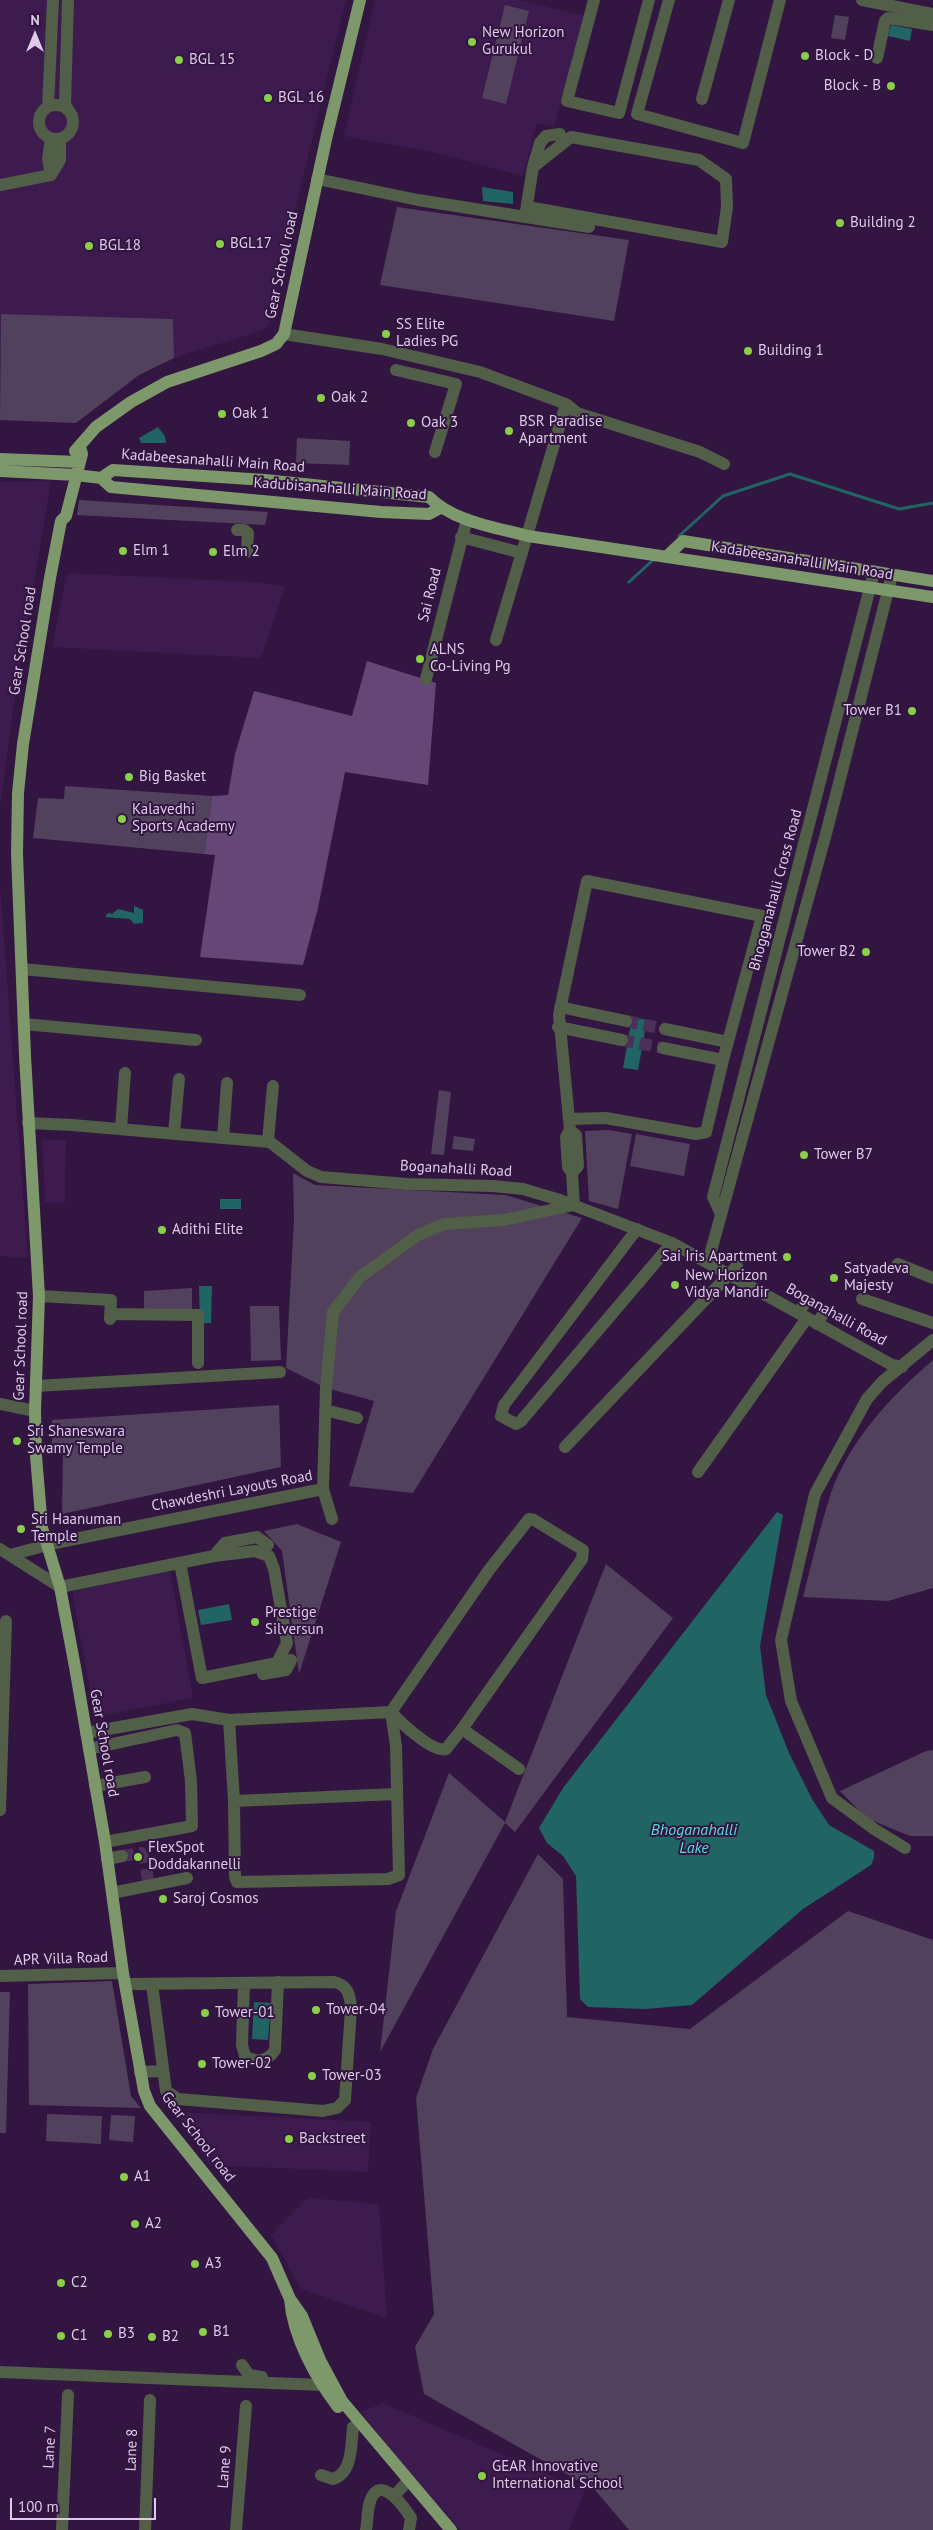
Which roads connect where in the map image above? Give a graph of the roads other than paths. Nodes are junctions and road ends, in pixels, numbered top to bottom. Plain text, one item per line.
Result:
1 (53, 0) edge
2 (68, 0) edge
3 (360, 0) edge
4 (594, 0) edge
5 (729, 0) edge
6 (780, 0) edge
7 (862, 0) edge
8 (656, 1) edge
9 (933, 14) edge
10 (933, 25) edge
11 (877, 58) dead end
12 (702, 99) dead end
13 (48, 107) junction
14 (68, 109) junction
15 (560, 134) dead end
16 (55, 139) junction
17 (533, 167) junction
18 (317, 179) junction
19 (0, 185) edge
20 (527, 212) junction
21 (589, 227) dead end
22 (284, 334) junction
23 (396, 370) dead end
24 (566, 404) junction
25 (434, 452) dead end
26 (0, 459) edge
27 (75, 461) junction
28 (724, 464) dead end
29 (0, 471) edge
30 (72, 474) junction
31 (101, 478) junction
32 (295, 483) junction
33 (295, 504) junction
34 (440, 508) junction
35 (467, 519) junction
36 (237, 530) dead end
37 (461, 536) junction
38 (528, 536) junction
39 (247, 552) dead end
40 (522, 553) junction
41 (666, 557) junction
42 (874, 572) junction
43 (892, 575) junction
44 (933, 581) edge
45 (871, 588) junction
46 (887, 590) junction
47 (933, 597) edge
48 (496, 640) dead end
49 (426, 679) dead end
50 (810, 824) junction
51 (827, 830) junction
52 (22, 968) junction
53 (300, 995) dead end
54 (560, 1007) junction
55 (626, 1021) tunnel mouth
56 (24, 1024) junction
57 (558, 1026) junction
58 (665, 1029) tunnel mouth
59 (196, 1040) dead end
60 (622, 1040) tunnel mouth
61 (728, 1042) junction
62 (662, 1048) tunnel mouth
63 (723, 1060) junction
64 (125, 1074) dead end
65 (179, 1079) dead end
66 (228, 1083) dead end
67 (273, 1086) dead end
68 (28, 1123) junction
69 (569, 1125) junction
70 (121, 1129) junction
71 (174, 1133) junction
72 (223, 1138) junction
73 (268, 1141) junction
74 (574, 1205) junction
75 (721, 1214) junction
76 (637, 1230) junction
77 (672, 1243) junction
78 (708, 1262) junction
79 (898, 1264) dead end
80 (734, 1270) junction
81 (933, 1278) edge
82 (39, 1296) junction
83 (862, 1299) dead end
84 (807, 1300) dead end
85 (825, 1311) dead end
86 (807, 1318) junction
87 (933, 1323) edge
88 (933, 1340) edge
89 (198, 1363) dead end
90 (902, 1367) junction
91 (280, 1372) dead end
92 (36, 1386) junction
93 (0, 1404) edge
94 (325, 1410) junction
95 (35, 1411) junction
96 (357, 1418) dead end
97 (565, 1446) dead end
98 (698, 1472) dead end
99 (323, 1489) junction
100 (332, 1519) dead end
101 (268, 1545) dead end
102 (47, 1546) junction
103 (5, 1552) edge
104 (214, 1556) junction
105 (180, 1563) junction
106 (60, 1587) junction
107 (6, 1621) dead end
108 (291, 1660) dead end
109 (226, 1673) junction
110 (391, 1712) junction
111 (229, 1720) junction
112 (462, 1729) junction
113 (86, 1733) junction
114 (417, 1736) junction
115 (396, 1746) junction
116 (89, 1749) junction
117 (519, 1769) dead end
118 (145, 1777) dead end
119 (95, 1786) junction
120 (397, 1794) junction
121 (234, 1801) junction
122 (0, 1810) edge
123 (105, 1842) junction
124 (905, 1848) dead end
125 (122, 1856) tunnel mouth
126 (107, 1859) junction
127 (188, 1878) dead end
128 (112, 1893) junction
129 (0, 1976) edge
130 (124, 1979) junction
131 (278, 1982) junction
132 (152, 1984) junction
133 (244, 1984) junction
134 (164, 2071) junction
135 (140, 2072) junction
136 (290, 2299) junction
137 (242, 2366) dead end
138 (3, 2372) edge
139 (319, 2381) junction
140 (333, 2394) junction
141 (68, 2395) dead end
142 (150, 2400) dead end
143 (246, 2406) dead end
144 (353, 2426) junction
145 (322, 2475) dead end
146 (404, 2491) junction
147 (62, 2530) edge
148 (145, 2530) edge
149 (236, 2530) edge
150 (366, 2530) edge
151 (409, 2530) edge
152 (441, 2530) edge
153 (451, 2530) edge

1 - 13 street
2 - 14 street
3 - 18 main road, Gear School road
4 - 8 street
5 - 12 street
6 - 8 street
7 - 9 street
10 - 11 street
13 - 14 street
13 - 16 street
14 - 16 street
15 - 17 street
16 - 19 street
17 - 20 street
17 - 20 street
18 - 20 street
18 - 22 main road, Gear School road
20 - 21 street
22 - 24 street
22 - 27 main road, Gear School road
23 - 25 street
24 - 28 street
24 - 38 street
26 - 27 main road
27 - 30 main road, Gear School road
29 - 30 main road, Kadubisanahalli Main Road
30 - 31 main road, Kadubisanahalli Main Road
30 - 52 main road, Gear School road
31 - 32 main road, Kadabeesanahalli Main Road
31 - 33 main road, Kadubisanahalli Main Road
32 - 33 main road
32 - 34 main road, Kadabeesanahalli Main Road
33 - 34 main road, Kadubisanahalli Main Road
34 - 35 main road, Kadubisanahalli Main Road
35 - 37 street, Sai Road
35 - 38 main road, Kadubisanahalli Main Road
36 - 39 street
37 - 40 street
37 - 49 street, Sai Road
38 - 40 street
38 - 41 main road, Kadubisanahalli Main Road
40 - 48 street
41 - 42 main road, Kadabeesanahalli Main Road
41 - 45 main road, Kadabeesanahalli Main Road
42 - 43 main road, Kadabeesanahalli Main Road
42 - 45 street, Bhogganahalli Cross Road
43 - 44 main road, Kadabeesanahalli Main Road
43 - 46 street
45 - 46 main road, Kadabeesanahalli Main Road
45 - 50 street, Bhogganahalli Cross Road
46 - 47 main road, Kadabeesanahalli Main Road
46 - 51 street
50 - 51 street
50 - 75 street, Bhogganahalli Cross Road
51 - 75 street
52 - 53 street
52 - 56 main road, Gear School road
54 - 55 street
54 - 57 street
54 - 61 street
56 - 59 street
56 - 68 main road, Gear School road
57 - 60 street
57 - 69 street
58 - 61 street
61 - 63 street
62 - 63 street
63 - 69 street
64 - 70 street
65 - 71 street
66 - 72 street
67 - 73 street
68 - 70 street
68 - 82 main road, Gear School road
69 - 74 street
70 - 71 street
71 - 72 street
72 - 73 street
73 - 74 street, Boganahalli Road
74 - 76 street, Boganahalli Road
74 - 94 street, Chawdeshri Layouts Road
75 - 78 street
76 - 77 street, Boganahalli Road
76 - 77 street
77 - 78 street, Boganahalli Road
78 - 80 street, Boganahalli Road
79 - 81 street
80 - 86 street, Boganahalli Road
80 - 97 street
82 - 89 street
82 - 92 main road, Gear School road
83 - 87 street
84 - 86 street
85 - 86 street
86 - 90 street, Boganahalli Road
86 - 98 street
88 - 90 street
90 - 124 street
91 - 92 street
92 - 95 main road, Gear School road
93 - 95 street
94 - 96 street
94 - 99 street, Chawdeshri Layouts Road
95 - 102 main road, Gear School road
99 - 100 street
99 - 102 street, Chawdeshri Layouts Road
101 - 104 street
102 - 103 street, Chawdeshri Layouts Road
102 - 106 main road, Gear School road
103 - 106 street
104 - 105 street
104 - 109 street
105 - 106 street
105 - 109 street
106 - 113 main road, Gear School road
107 - 122 street
108 - 109 street
110 - 111 street
110 - 112 street
110 - 114 street
110 - 115 street
111 - 113 street
111 - 121 street
112 - 114 street
112 - 117 street
113 - 116 main road, Gear School road
114 - 115 street
115 - 120 street
116 - 119 main road, Gear School road
116 - 123 street
118 - 119 street
119 - 123 main road, Gear School road
120 - 121 street
120 - 121 street
123 - 126 main road, Gear School road
125 - 126 street
126 - 128 main road, Gear School road
127 - 128 street
128 - 130 main road, Gear School road
129 - 130 street, APR Villa Road
130 - 132 street, APR Villa Road
130 - 135 main road, Gear School road
131 - 133 street, APR Villa Road
131 - 133 street
131 - 134 street, APR Villa Road
132 - 133 street, APR Villa Road
132 - 134 street
134 - 135 street
135 - 136 main road, Gear School road
136 - 139 main road, Gear School road
136 - 140 main road, Gear School road
137 - 139 street
138 - 139 street
139 - 140 main road, Gear School road
140 - 144 main road, Gear School road
140 - 146 main road, Gear School road
141 - 147 street, Lane 7
142 - 148 street, Lane 8
143 - 149 street, Lane 9
144 - 145 street
144 - 146 main road, Gear School road
146 - 150 street
146 - 151 street
146 - 152 main road, Gear School road
146 - 153 main road, Gear School road

